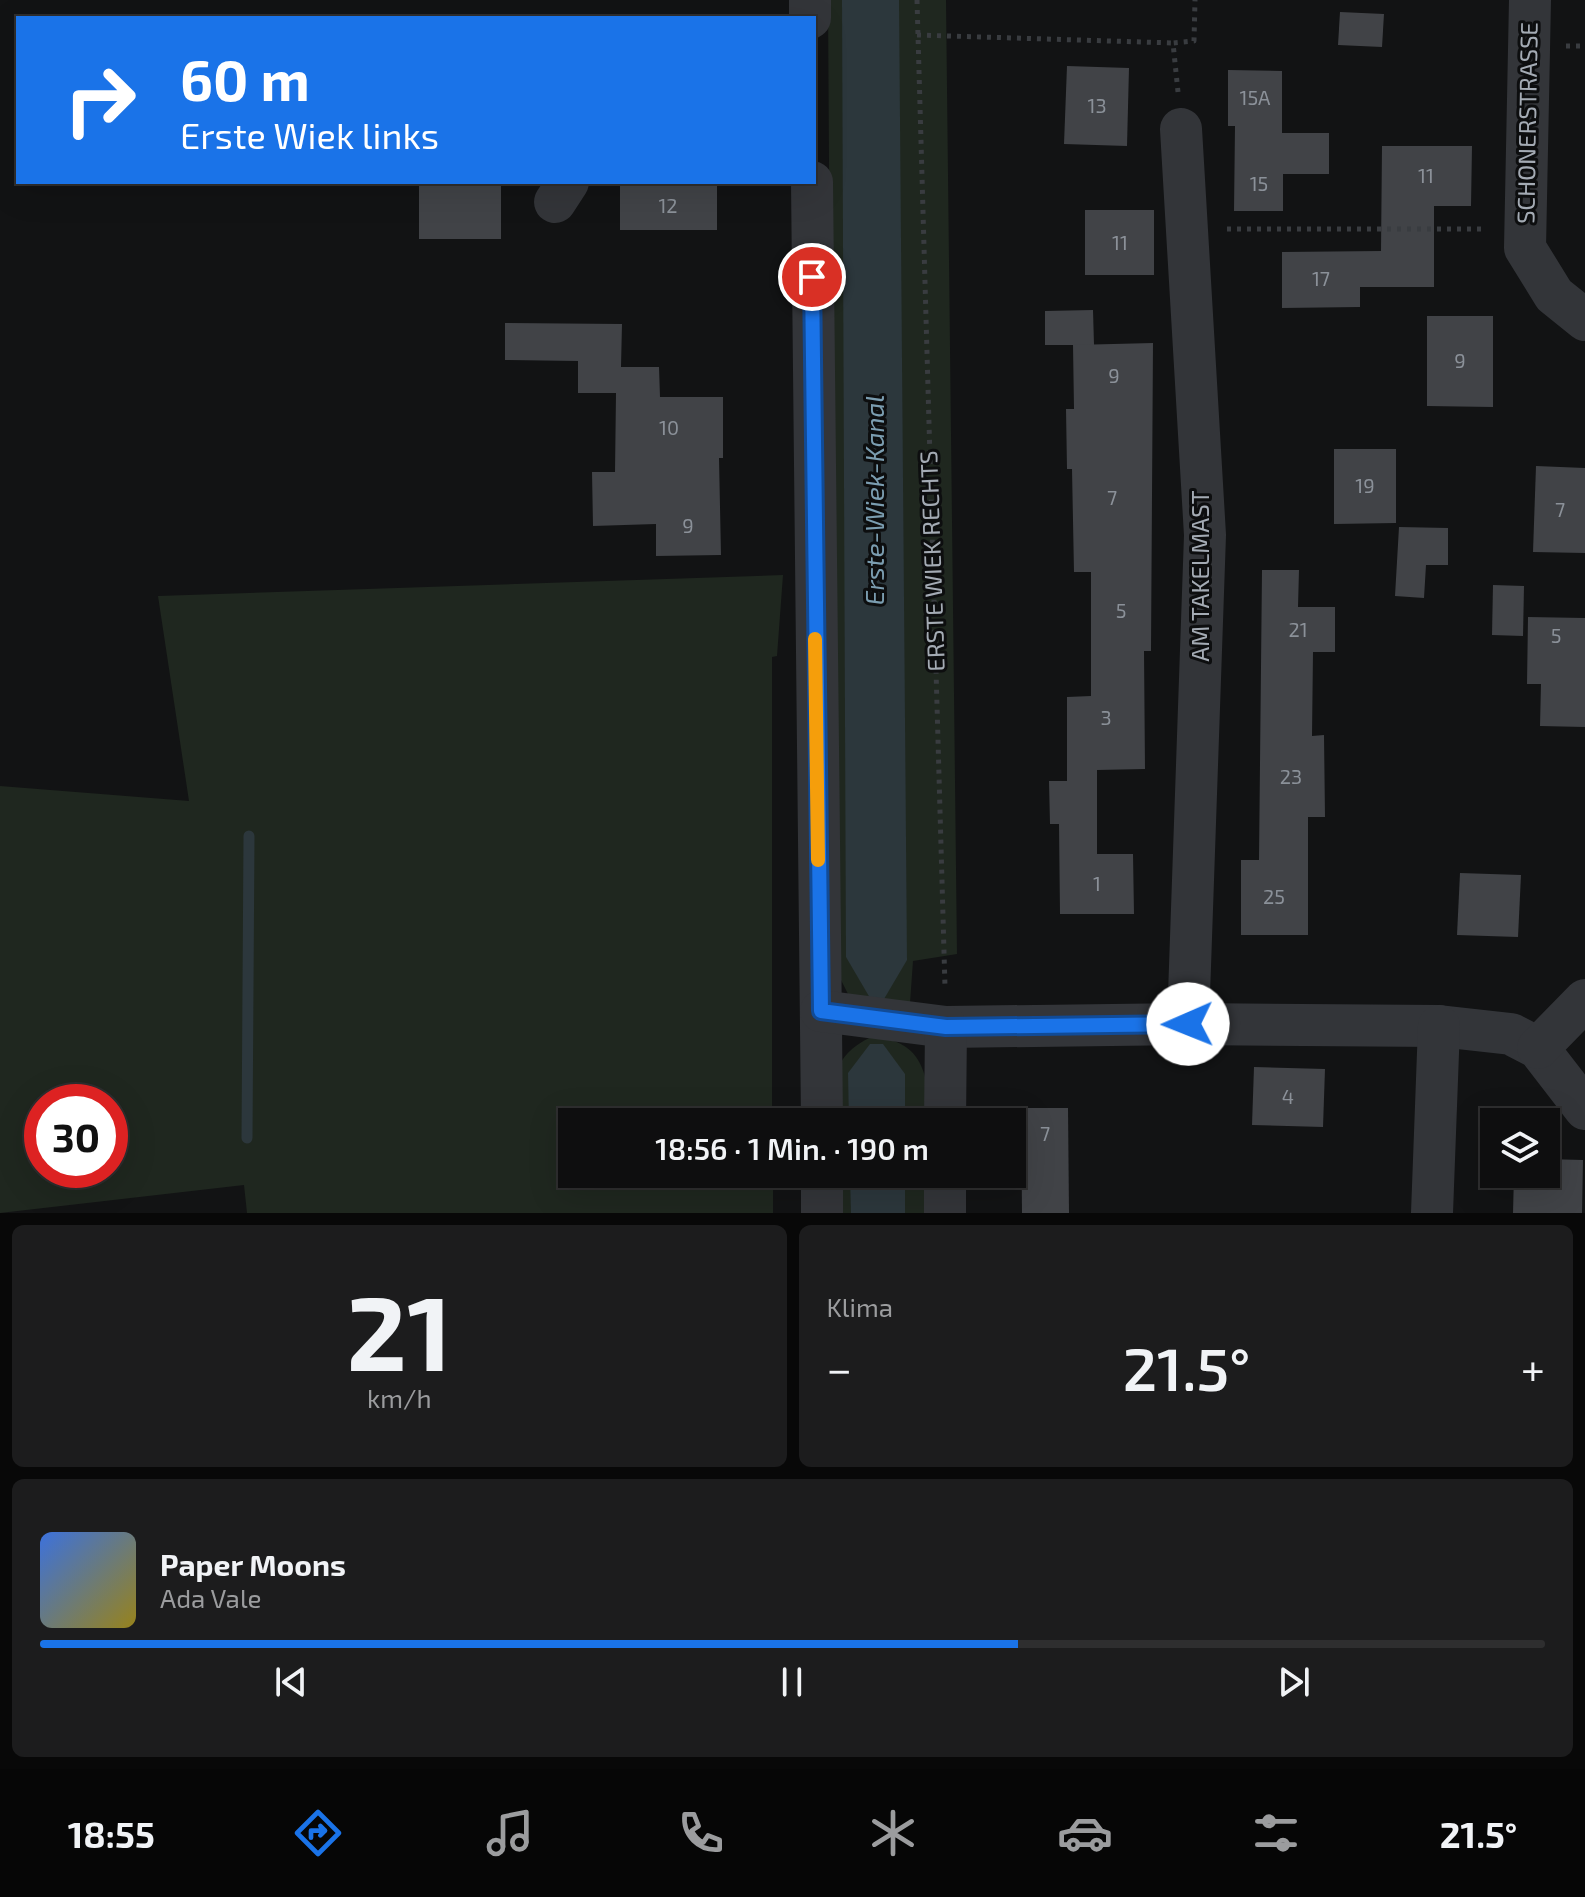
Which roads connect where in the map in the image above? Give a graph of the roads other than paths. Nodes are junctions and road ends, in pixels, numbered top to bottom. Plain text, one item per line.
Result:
1 (1530, 0) edge
2 (1181, 129) road end
3 (812, 184) edge
4 (1585, 320) edge
5 (1585, 1000) edge
6 (821, 1011) junction
7 (1188, 1024) junction
8 (1439, 1026) junction
9 (946, 1027) junction
10 (1538, 1048) junction
11 (822, 1108) edge
12 (945, 1108) edge
13 (1585, 1109) edge
14 (822, 1188) edge
15 (945, 1188) edge
16 (822, 1213) edge
17 (945, 1213) edge
18 (1432, 1213) edge

1 - 4 street, SCHONERSTRASSE
2 - 7 street, AM TAKELMAST
3 - 6 street
5 - 10 street
6 - 9 street
6 - 11 street
7 - 8 street
7 - 9 street
8 - 10 street
8 - 18 street
9 - 12 street
10 - 13 street
14 - 16 street
15 - 17 street

